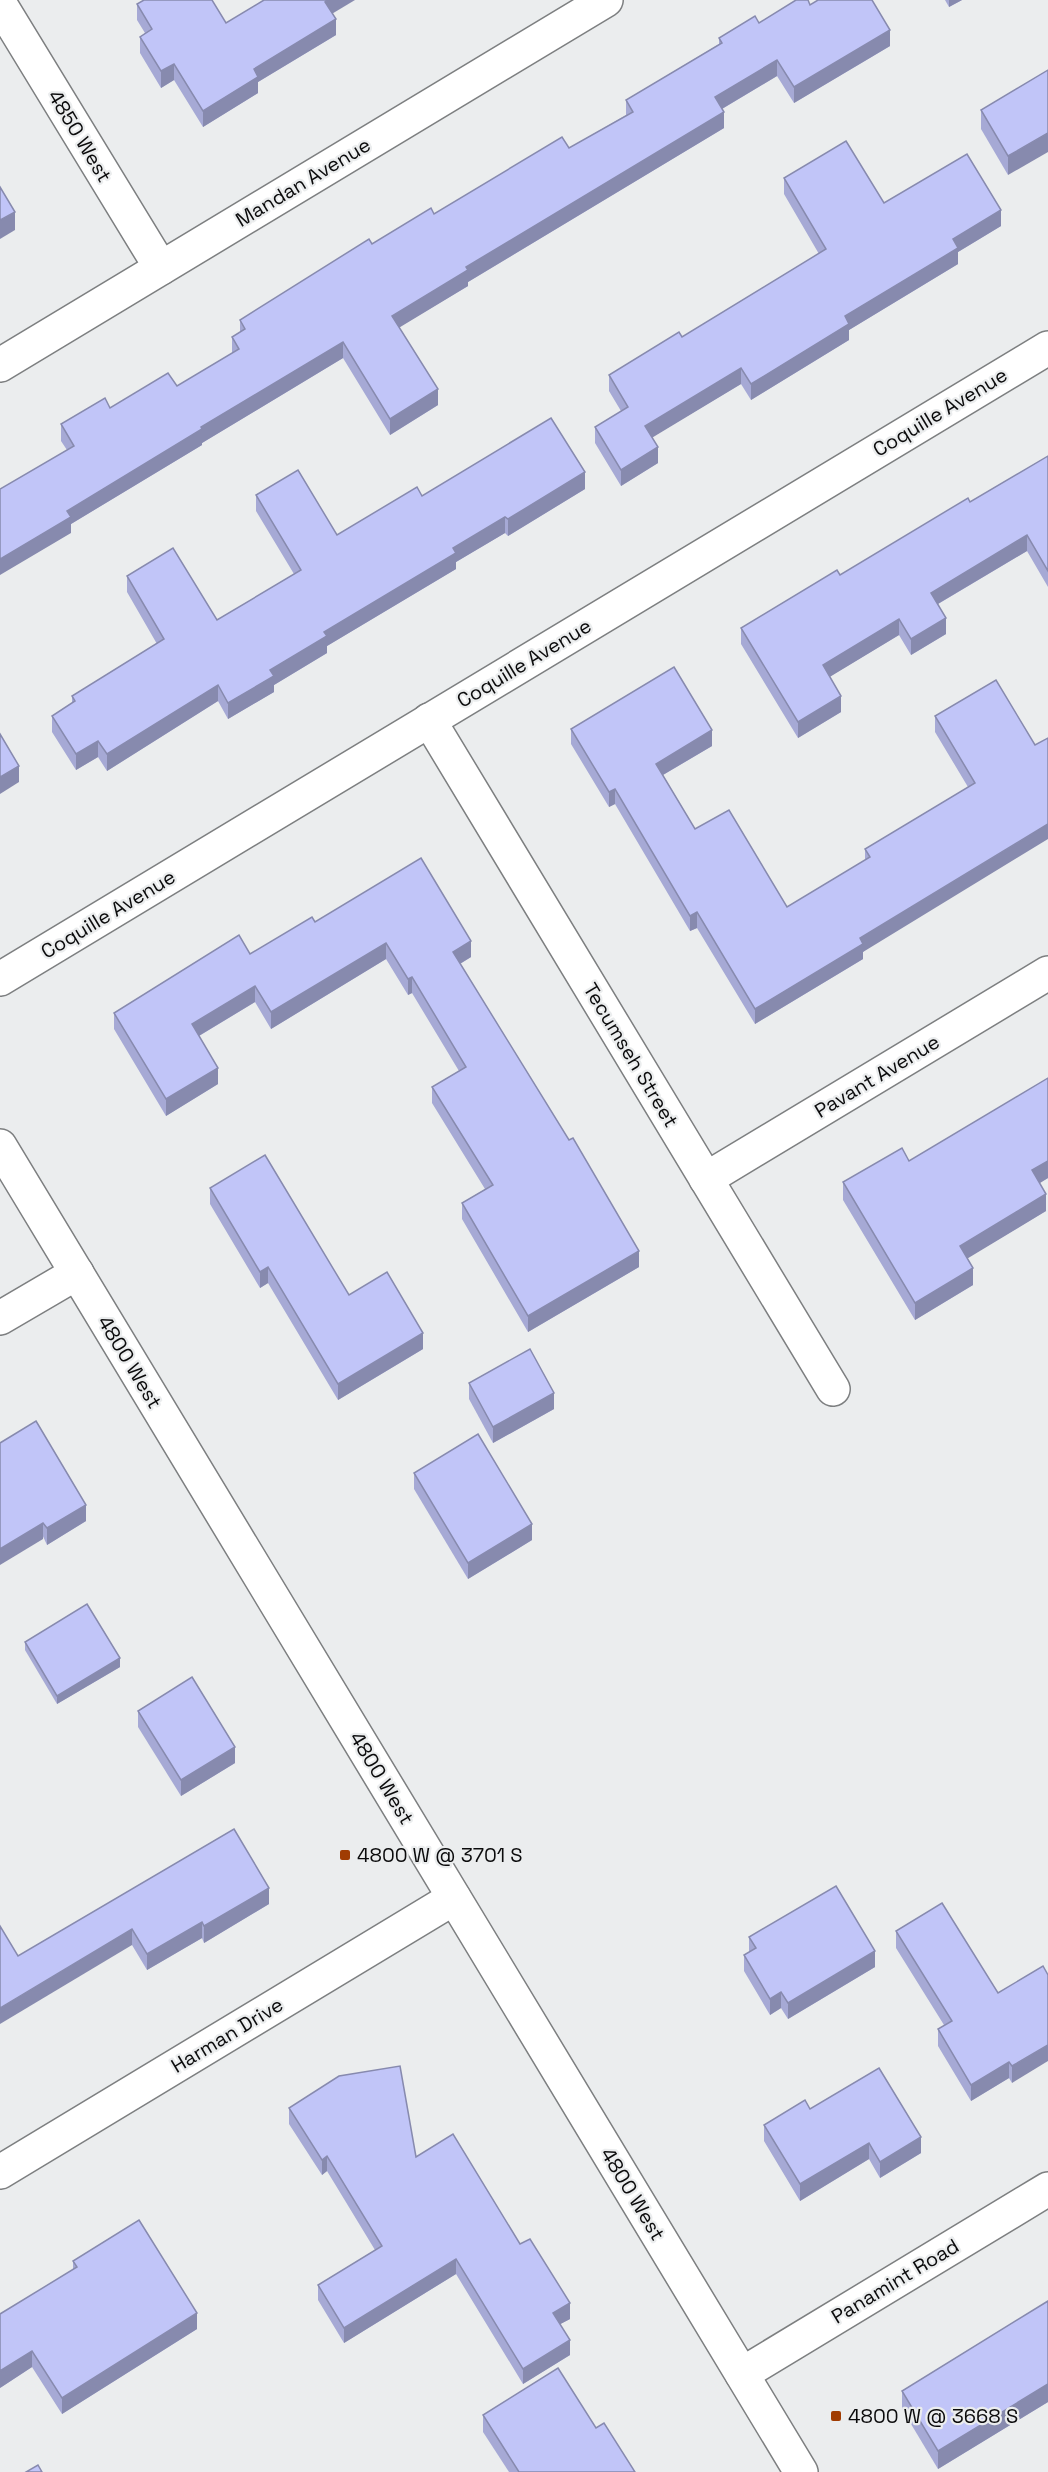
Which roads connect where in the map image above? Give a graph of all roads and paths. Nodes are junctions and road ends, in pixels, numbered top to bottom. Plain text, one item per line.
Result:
1 (606, 0) edge
2 (0, 4) edge
3 (161, 268) junction
4 (1048, 348) edge
5 (0, 364) edge
6 (429, 720) junction
7 (1048, 973) edge
8 (0, 979) edge
9 (0, 1146) edge
10 (706, 1179) junction
11 (77, 1273) junction
12 (0, 1318) edge
13 (833, 1389) dead end
14 (454, 1898) junction
15 (0, 2172) edge
16 (1048, 2190) edge
17 (742, 2374) junction
18 (801, 2472) edge

1 - 3 street, Mandan Avenue
2 - 3 street, 4850 West
3 - 5 street, Mandan Avenue
4 - 6 street, Coquille Avenue
6 - 8 street, Coquille Avenue
6 - 10 street, Tecumseh Street
7 - 10 street, Pavant Avenue
9 - 11 street, 4800 West
10 - 13 street, Tecumseh Street
11 - 12 street
11 - 14 street, 4800 West
14 - 15 street, Harman Drive
14 - 17 street, 4800 West
16 - 17 street, Panamint Road
17 - 18 street, 4800 West

